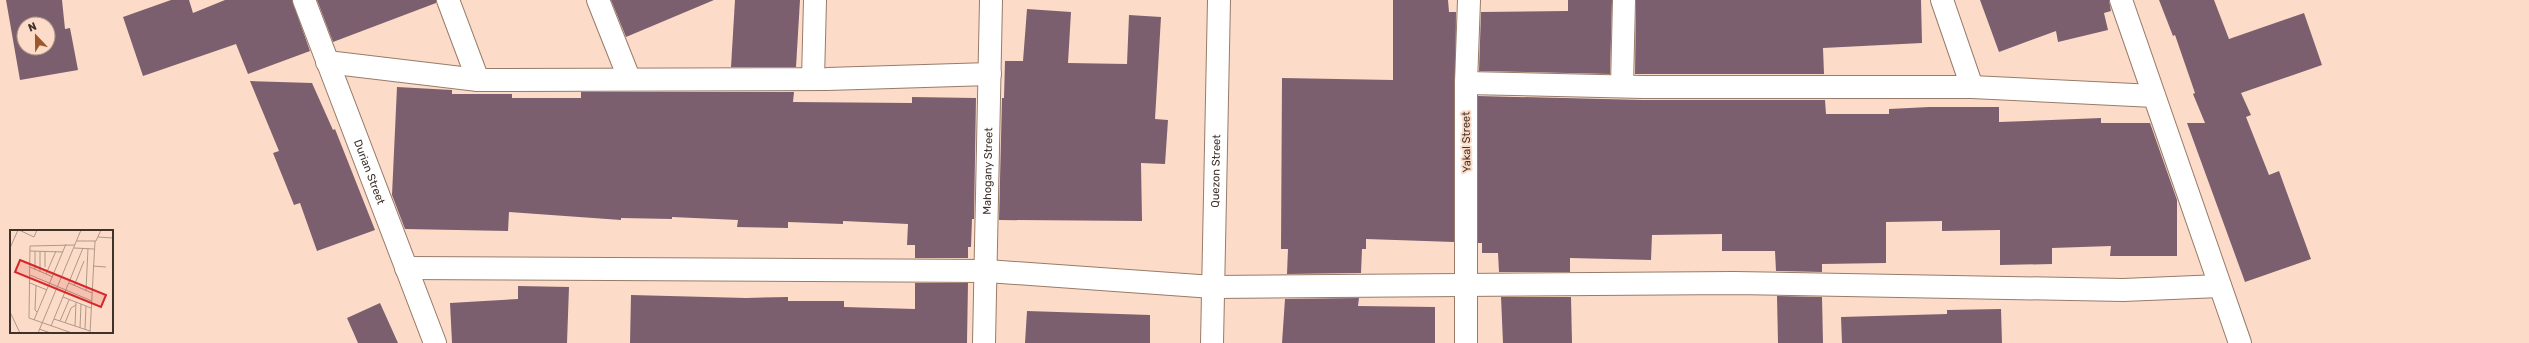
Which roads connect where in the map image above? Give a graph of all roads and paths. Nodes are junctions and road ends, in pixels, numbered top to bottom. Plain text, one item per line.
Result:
1 (304, 0) edge
2 (448, 0) edge
3 (598, 0) edge
4 (815, 0) edge
5 (991, 0) edge
6 (1219, 0) edge
7 (1469, 0) edge
8 (1624, 0) edge
9 (1942, 0) edge
10 (2121, 0) edge
11 (327, 62) junction
12 (990, 74) junction
13 (629, 78) junction
14 (813, 79) junction
15 (478, 80) junction
16 (1466, 84) junction
17 (1622, 86) junction
18 (1972, 87) junction
19 (2154, 96) junction
20 (406, 268) junction
21 (987, 272) junction
22 (1468, 285) junction
23 (2220, 286) junction
24 (1213, 287) junction
25 (435, 343) edge
26 (984, 343) edge
27 (1212, 343) edge
28 (1466, 343) edge
29 (2240, 343) edge

1 - 11 street, Durian Street
2 - 15 street
3 - 13 street
4 - 14 street
5 - 12 street, Mahogany Street
6 - 24 street, Quezon Street
7 - 16 street, Yakal Street
8 - 17 street
9 - 18 street
10 - 19 street
11 - 15 street
11 - 20 street, Durian Street
12 - 14 street
12 - 21 street, Mahogany Street
13 - 14 street
13 - 15 street
16 - 17 street
16 - 22 street, Yakal Street
17 - 18 street
18 - 19 street
19 - 23 street
20 - 21 street
20 - 25 street, Durian Street
21 - 24 street
21 - 26 street, Mahogany Street
22 - 23 street
22 - 24 street
22 - 28 street, Yakal Street
23 - 29 street
24 - 27 street, Quezon Street

